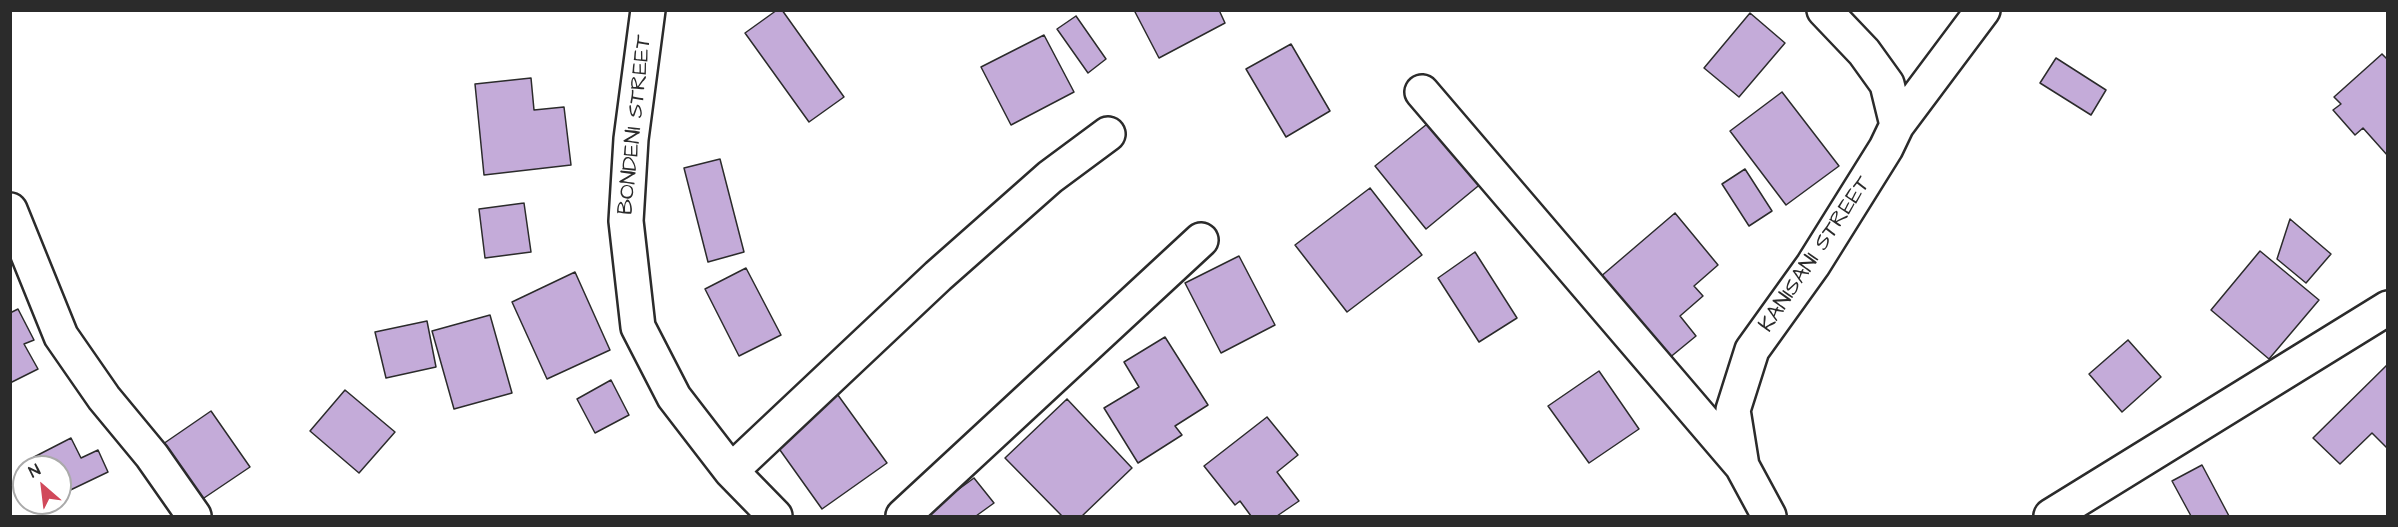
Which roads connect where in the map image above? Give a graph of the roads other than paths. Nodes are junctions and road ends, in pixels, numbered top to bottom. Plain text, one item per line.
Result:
1 (648, 10) edge
2 (1824, 10) edge
3 (1983, 10) edge
4 (1422, 92) dead end
5 (1896, 125) junction
6 (1108, 134) dead end
7 (10, 210) edge
8 (1201, 240) dead end
9 (2388, 308) edge
10 (1742, 466) junction
11 (740, 493) edge
12 (194, 516) edge
13 (775, 516) edge
14 (903, 516) edge
15 (1769, 516) edge
16 (2051, 516) edge

1 - 11 street, BONDENI STREET
2 - 5 street
3 - 5 street, KANISANI STREET
4 - 10 street
5 - 10 street, KANISANI STREET
6 - 11 street
7 - 12 street
8 - 14 street
9 - 16 street
10 - 15 street, KANISANI STREET
11 - 13 street, BONDENI STREET

